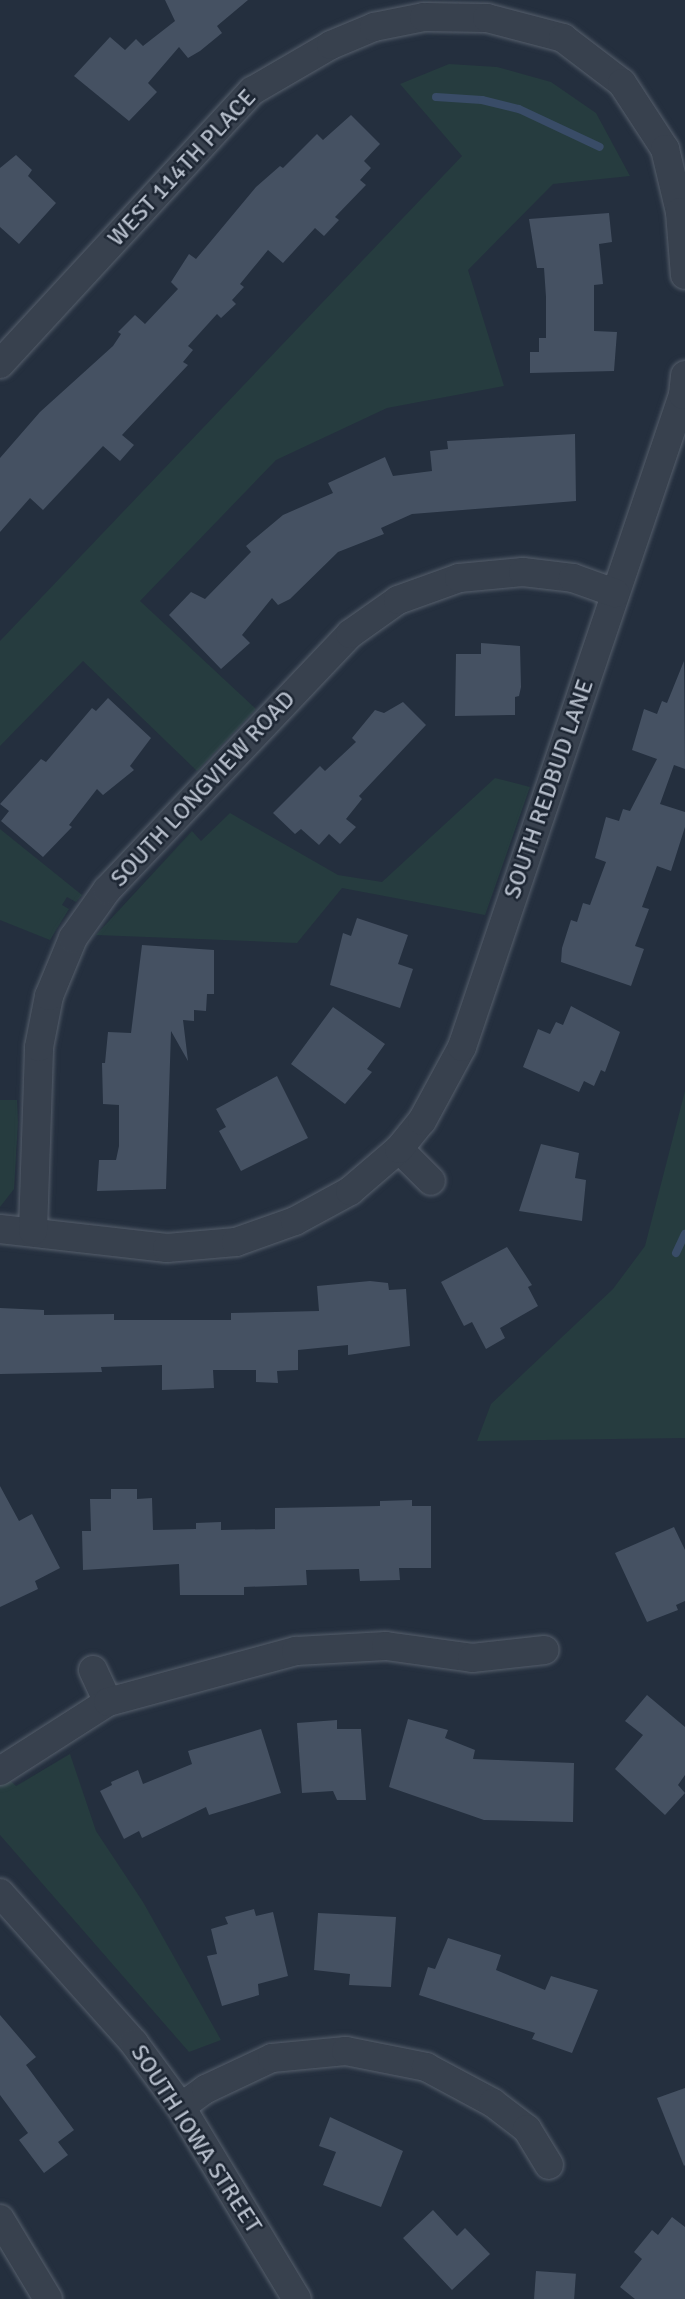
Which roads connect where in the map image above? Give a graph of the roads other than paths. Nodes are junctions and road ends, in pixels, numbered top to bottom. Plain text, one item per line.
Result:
1 (396, 11) edge
2 (685, 275) edge
3 (5, 347) edge
4 (685, 375) edge
5 (615, 593) junction
6 (399, 1149) junction
7 (431, 1181) dead end
8 (0, 1229) edge
9 (33, 1231) junction
10 (545, 1650) dead end
11 (93, 1670) dead end
12 (108, 1702) junction
13 (0, 1771) edge
14 (0, 1893) edge
15 (181, 2107) junction
16 (549, 2165) dead end
17 (0, 2219) edge
18 (48, 2299) edge
19 (297, 2299) edge

1 - 2 street
1 - 3 street, WEST 114TH PLACE
4 - 5 street, SOUTH REDBUD LANE
5 - 6 street, SOUTH REDBUD LANE
5 - 9 street, SOUTH LONGVIEW ROAD
6 - 7 street
6 - 9 street, SOUTH REDBUD LANE
8 - 9 street, SOUTH REDBUD LANE
10 - 12 street
11 - 12 street
12 - 13 street
14 - 15 street, SOUTH IOWA STREET
15 - 16 street
15 - 19 street, SOUTH IOWA STREET
17 - 18 street

